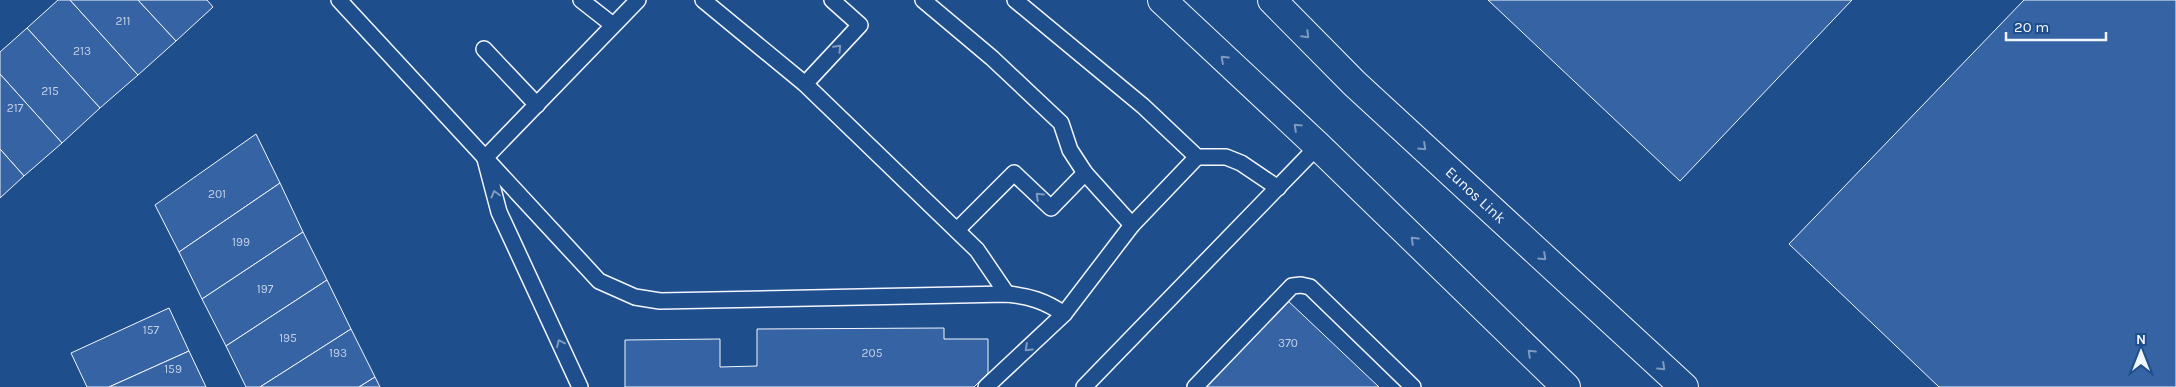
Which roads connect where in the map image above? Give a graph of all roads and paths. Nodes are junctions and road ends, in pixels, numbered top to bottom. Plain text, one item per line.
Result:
1 (581, 0) edge
2 (638, 0) edge
3 (703, 0) edge
4 (832, 0) edge
5 (923, 0) edge
6 (1015, 0) edge
7 (1162, 0) edge
8 (1272, 0) edge
9 (342, 1) edge
10 (613, 25) junction
11 (484, 49) dead end
12 (805, 84) junction
13 (537, 105) junction
14 (1318, 146) junction
15 (1196, 157) junction
16 (485, 158) junction
17 (1085, 173) junction
18 (1278, 188) junction
19 (1132, 225) junction
20 (956, 230) junction
21 (1007, 294) junction
22 (1064, 314) junction
23 (580, 387) edge
24 (986, 387) edge
25 (1084, 387) edge
26 (1195, 387) edge
27 (1413, 387) edge
28 (1566, 387) edge
29 (1684, 387) edge

1 - 10 lane
2 - 10 lane
3 - 12 lane
12 -> 4 lane
5 - 17 lane
6 - 15 lane
14 -> 7 highway
8 -> 29 highway, Eunos Link
9 - 16 lane
10 - 13 lane
11 - 13 lane
12 - 20 lane
13 - 16 lane
14 - 18 lane
28 -> 14 highway
15 - 18 lane
15 - 19 lane
16 - 21 lane
23 -> 16 lane
17 - 19 lane
17 -> 20 lane
18 - 25 lane
19 - 22 lane
20 - 21 lane
21 - 22 lane
22 -> 24 lane
26 - 27 lane

